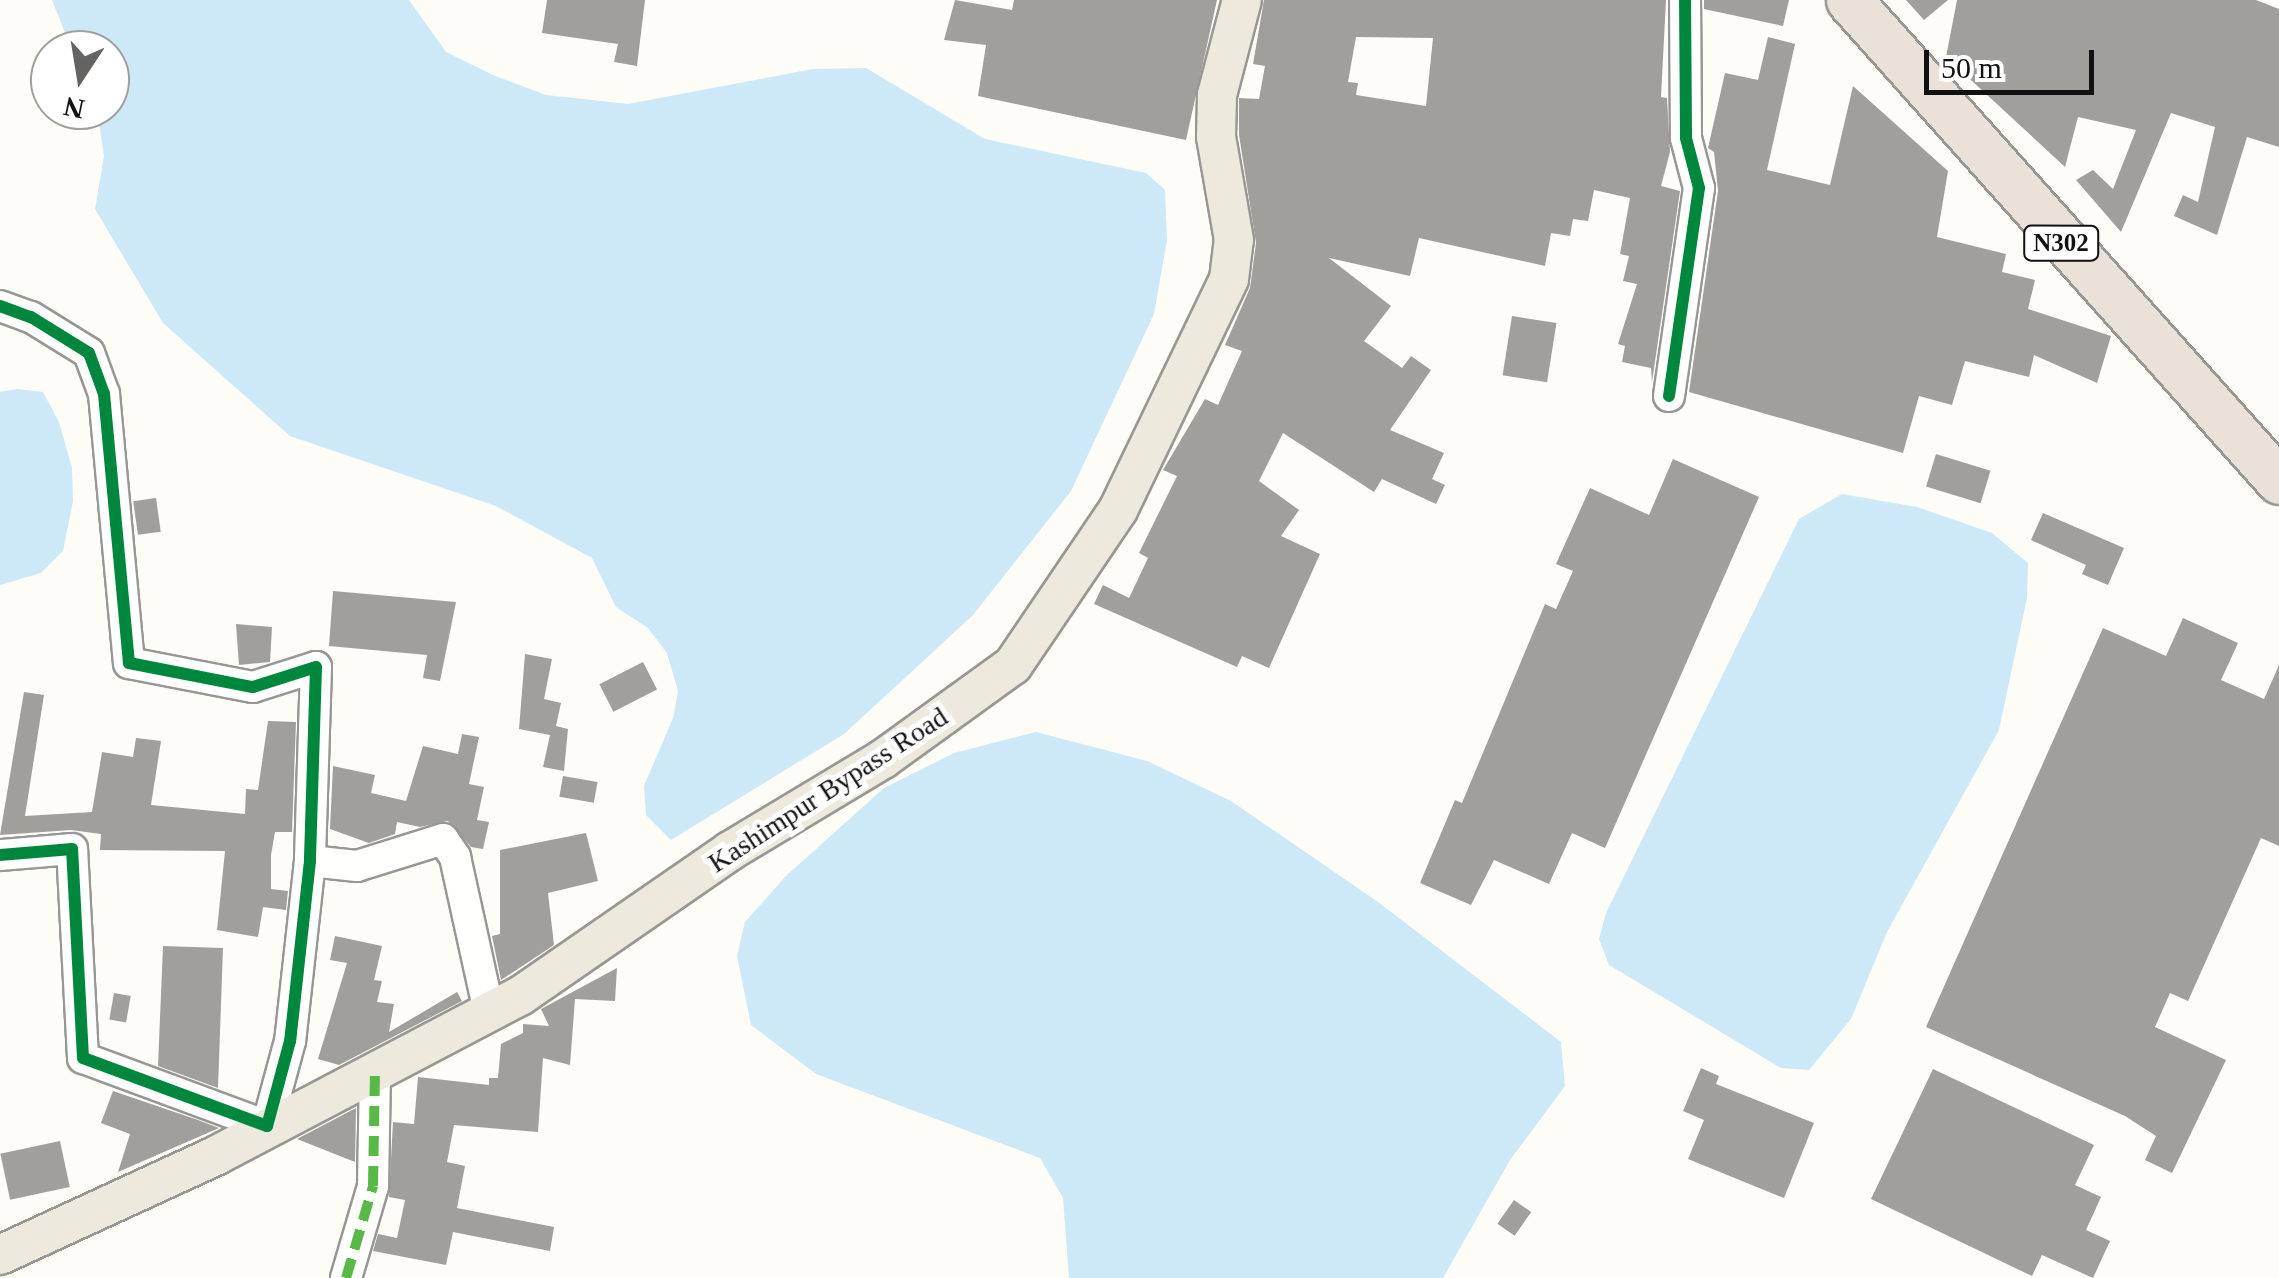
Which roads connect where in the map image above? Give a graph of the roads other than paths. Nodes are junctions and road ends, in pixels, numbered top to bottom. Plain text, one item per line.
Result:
1 (1242, 0) edge
2 (1685, 0) edge
3 (1849, 0) edge
4 (0, 306) edge
5 (1668, 396) dead end
6 (2279, 481) edge
7 (0, 856) edge
8 (310, 861) junction
9 (490, 1011) junction
10 (375, 1072) junction
11 (267, 1126) junction
12 (0, 1255) edge
13 (346, 1278) edge

1 - 9 main road, Kashimpur Bypass Road
2 - 5 street
3 - 6 highway, N302
4 - 8 street
7 - 11 street
8 - 9 street
8 - 11 street
9 - 10 main road, Kashimpur Bypass Road
10 - 11 main road, Kashimpur Bypass Road
10 - 13 street
11 - 12 main road, Kashimpur Bypass Road

